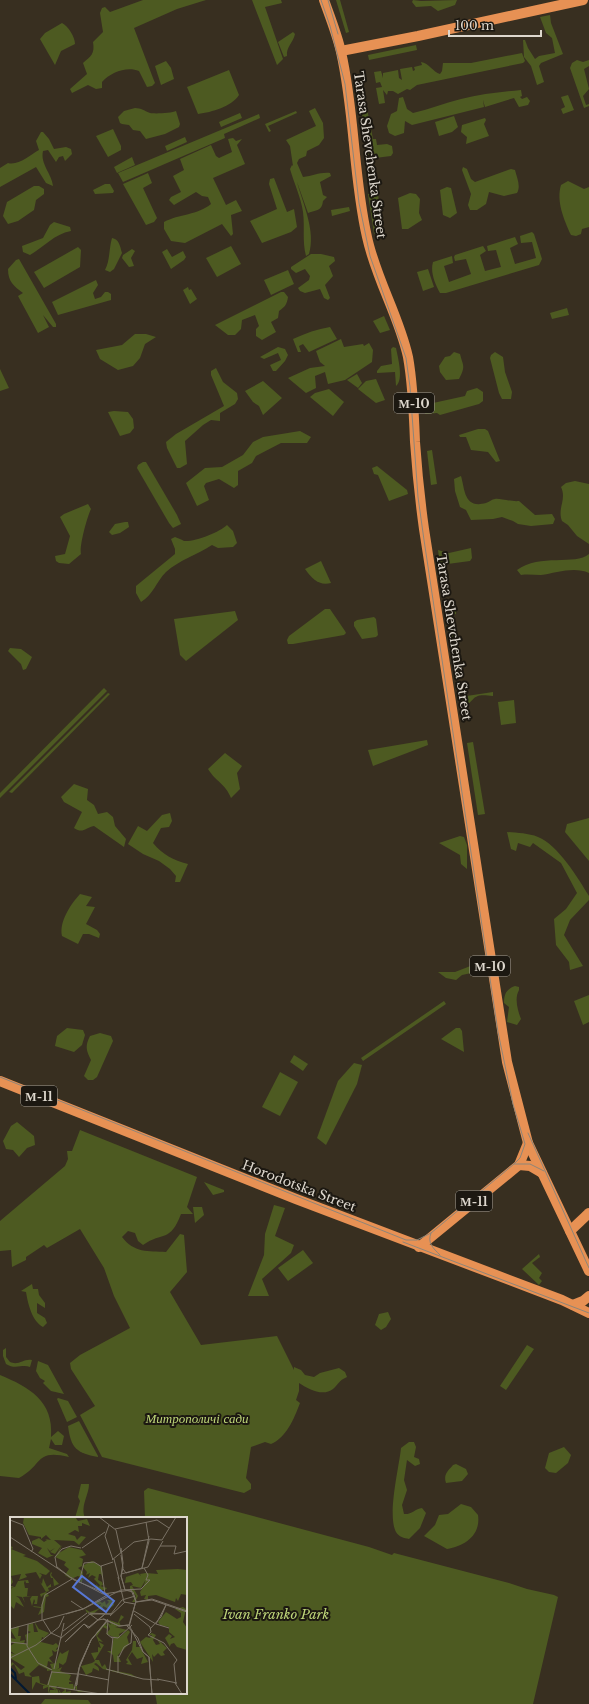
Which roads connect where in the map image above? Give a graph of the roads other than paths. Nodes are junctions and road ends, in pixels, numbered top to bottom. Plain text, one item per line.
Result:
1 (324, 0) edge
2 (583, 0) edge
3 (341, 51) junction
4 (0, 1081) edge
5 (528, 1143) junction
6 (519, 1165) junction
7 (541, 1171) junction
8 (589, 1213) edge
9 (570, 1231) junction
10 (422, 1248) junction
11 (589, 1271) edge
12 (589, 1296) edge
13 (573, 1305) junction
14 (589, 1313) edge

1 - 3 main road, Tarasa Shevchenka Street / М-10
2 - 3 main road
3 - 5 main road, Tarasa Shevchenka Street / М-10
4 - 10 main road, Horodotska Street / М-11
5 - 6 main road
5 - 7 main road, Tarasa Shevchenka Street / М-10
6 - 7 main road
6 - 10 main road, М-11
7 - 9 main road, Tarasa Shevchenka Street
8 - 9 main road
9 - 11 main road, Tarasa Shevchenka Street
10 - 13 main road, Horodotska Street / М-11
12 - 13 main road
13 - 14 main road, Horodotska Street / М-11

